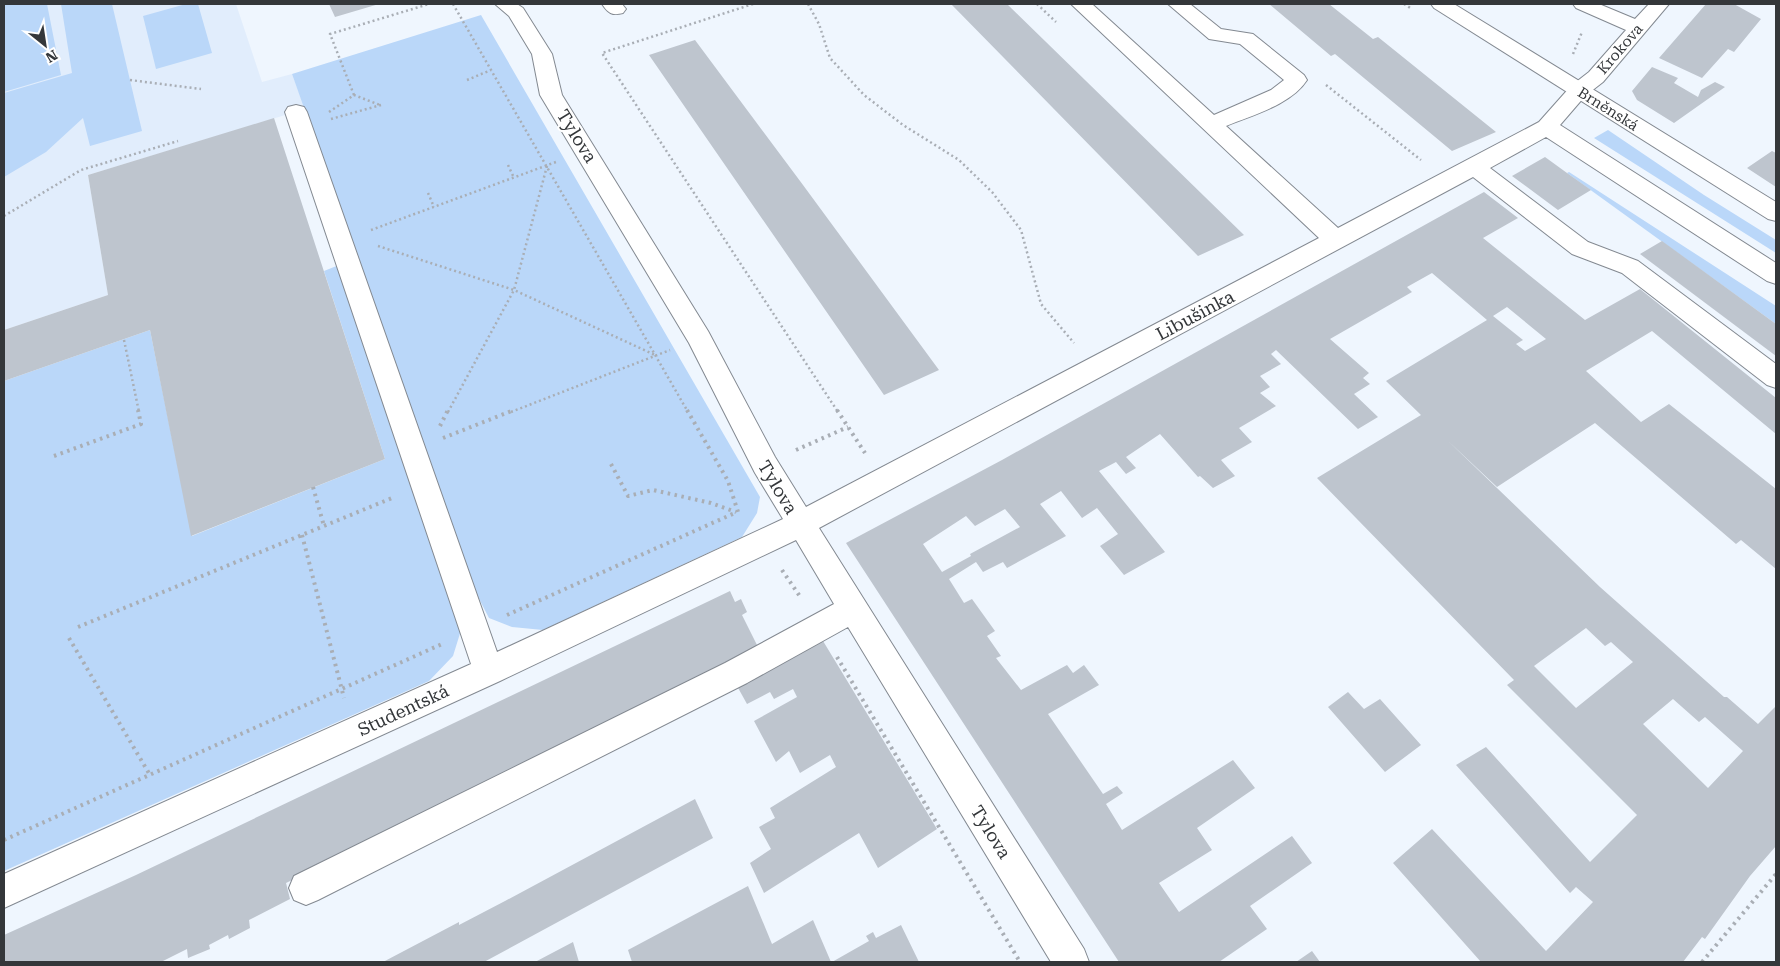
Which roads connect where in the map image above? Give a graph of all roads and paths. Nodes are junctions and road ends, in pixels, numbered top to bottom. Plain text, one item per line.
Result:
1 (429, 4) edge
2 (453, 4) edge
3 (505, 4) edge
4 (753, 4) edge
5 (808, 4) edge
6 (1037, 4) edge
7 (1081, 4) edge
8 (1178, 4) edge
9 (1441, 4) edge
10 (1583, 4) edge
11 (1659, 4) edge
12 (1058, 24) dead end
13 (1638, 28) junction
14 (491, 70) junction
15 (130, 80) dead end
16 (467, 80) dead end
17 (1324, 83) dead end
18 (201, 89) dead end
19 (1578, 91) junction
20 (354, 94) junction
21 (303, 121) junction
22 (1210, 124) junction
23 (1548, 127) junction
24 (178, 141) dead end
25 (587, 151) junction
26 (508, 165) dead end
27 (547, 166) junction
28 (1474, 167) junction
29 (514, 178) junction
30 (1447, 181) junction
31 (428, 194) dead end
32 (434, 207) junction
33 (1776, 213) edge
34 (4, 216) edge
35 (345, 239) junction
36 (1336, 240) junction
37 (1776, 275) edge
38 (514, 290) junction
39 (699, 338) junction
40 (124, 340) dead end
41 (1078, 348) dead end
42 (656, 356) junction
43 (1776, 378) edge
44 (430, 443) junction
45 (866, 455) dead end
46 (54, 456) dead end
47 (611, 464) dead end
48 (421, 476) junction
49 (313, 487) dead end
50 (737, 512) junction
51 (801, 524) junction
52 (324, 526) junction
53 (302, 535) junction
54 (756, 546) junction
55 (853, 609) junction
56 (78, 626) dead end
57 (819, 626) junction
58 (474, 630) junction
59 (69, 638) dead end
60 (488, 670) junction
61 (342, 689) junction
62 (354, 732) junction
63 (150, 775) junction
64 (4, 840) edge
65 (1776, 874) edge
66 (306, 888) dead end
67 (4, 892) edge
68 (1020, 962) edge
69 (1071, 962) edge
70 (1702, 962) edge

1 - 20 path
2 - 14 path
3 - 25 street, Tylova
4 - 45 path
5 - 41 path
6 - 12 path
7 - 22 street
8 - 22 street
9 - 19 street, Brněnská
10 - 13 street
11 - 13 street, Krokova
13 - 19 street, Krokova
14 - 16 path
14 - 27 path
15 - 18 path
17 - 30 path
19 - 23 street, Libušinka
19 - 33 street, Brněnská
20 - 21 path
20 - 21 path
21 - 35 street
22 - 36 street
23 - 28 street, Libušinka
23 - 37 street
24 - 34 path
25 - 27 path
25 - 39 street, Tylova
26 - 29 path
27 - 29 path
27 - 38 path
27 - 42 path
28 - 30 street, Libušinka
28 - 43 street
29 - 32 path
30 - 36 street, Libušinka
31 - 32 path
32 - 35 path
35 - 38 path
35 - 48 street
36 - 51 street, Libušinka
38 - 42 path
38 - 44 path
39 - 42 path
39 - 51 street, Tylova
40 - 46 path
42 - 44 path
42 - 50 path
44 - 48 path
47 - 50 path
48 - 52 path
48 - 58 street
49 - 52 path
50 - 54 path
50 - 58 path
51 - 54 street, Studentská
51 - 55 street, Tylova
52 - 53 path
53 - 56 path
53 - 61 path
54 - 57 path
54 - 60 street, Studentská
55 - 57 street
55 - 69 street, Tylova
57 - 66 street
57 - 68 path
58 - 60 street
58 - 61 path
59 - 63 path
60 - 62 street, Studentská
61 - 62 path
61 - 63 path
62 - 67 street, Studentská
63 - 64 path
65 - 70 path

